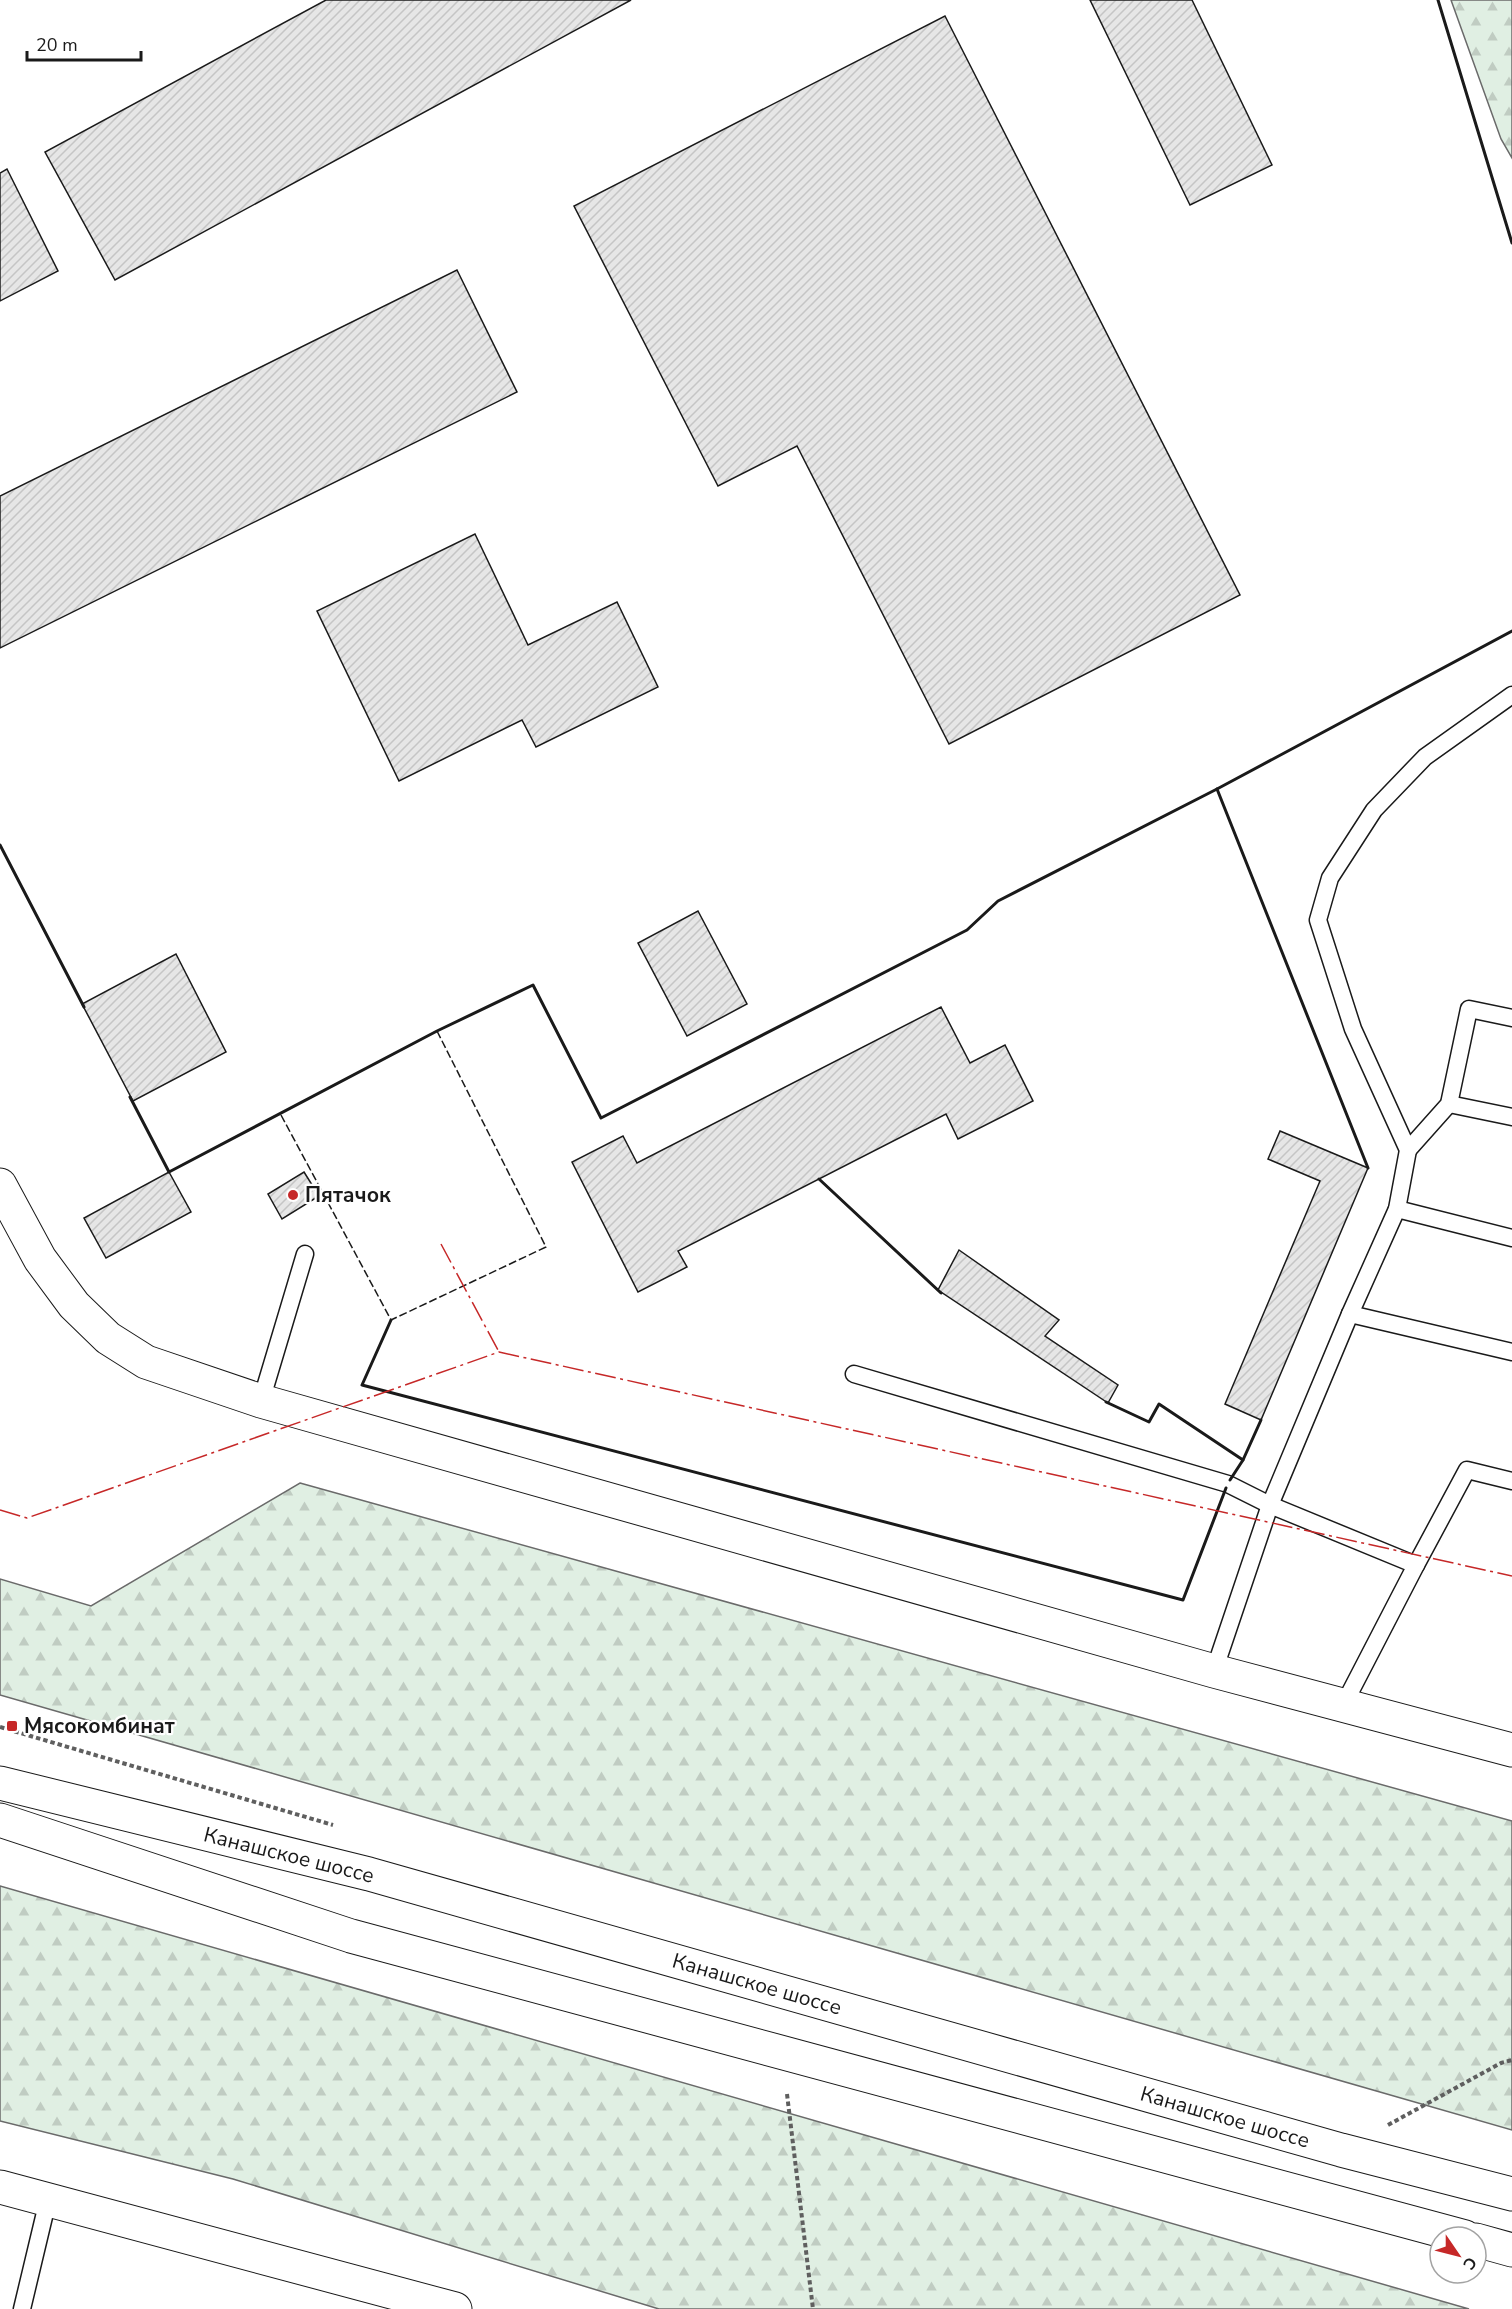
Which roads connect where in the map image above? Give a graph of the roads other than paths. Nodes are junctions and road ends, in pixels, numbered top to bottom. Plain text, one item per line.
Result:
1 (1512, 695) edge
2 (1512, 1018) edge
3 (1449, 1104) junction
4 (1512, 1118) edge
5 (1408, 1150) junction
6 (0, 1185) edge
7 (1397, 1209) junction
8 (1512, 1238) edge
9 (305, 1254) dead end
10 (1350, 1314) junction
11 (1512, 1352) edge
12 (854, 1374) dead end
13 (261, 1401) junction
14 (1512, 1481) edge
15 (1270, 1505) junction
16 (1416, 1565) junction
17 (1214, 1671) junction
18 (1343, 1706) junction
19 (1512, 1750) edge
20 (0, 1783) edge
21 (0, 1820) edge
22 (0, 2187) edge
23 (1512, 2194) edge
24 (48, 2200) junction
25 (1428, 2227) edge
26 (1488, 2243) edge
27 (1512, 2250) edge
28 (22, 2309) edge
29 (455, 2309) edge

1 - 5 lane
2 - 3 lane
3 - 4 lane
3 - 5 lane
5 - 7 lane
6 - 13 main road
7 - 8 lane
7 - 10 lane
9 - 13 lane
10 - 11 lane
10 - 15 lane
12 - 15 lane
13 - 17 main road
14 - 16 lane
15 - 16 lane
15 - 17 lane
16 - 18 lane
17 - 18 main road
18 - 19 main road
20 - 23 main road, Канашское шоссе
21 - 25 main road
22 - 24 main road
24 - 28 lane
24 - 29 main road
26 - 27 main road

